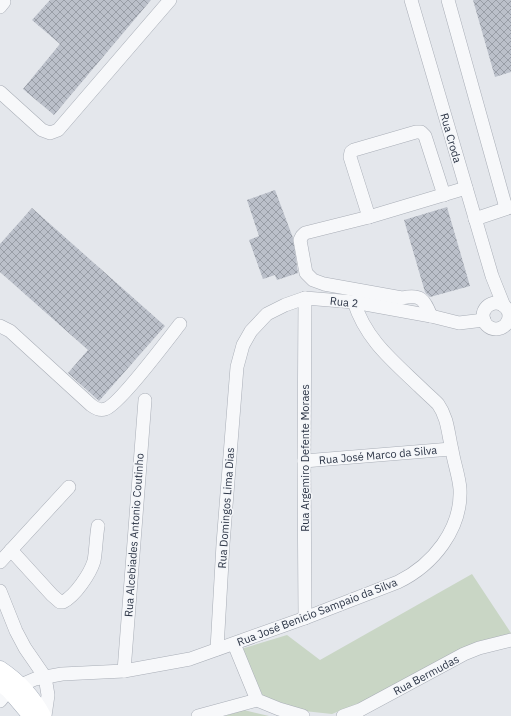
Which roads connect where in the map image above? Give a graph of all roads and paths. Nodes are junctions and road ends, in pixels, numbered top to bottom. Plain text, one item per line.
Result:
1 (170, 0) edge
2 (448, 0) edge
3 (414, 2) edge
4 (0, 92) edge
5 (466, 188) junction
6 (444, 195) junction
7 (508, 207) edge
8 (369, 217) junction
9 (475, 219) junction
10 (492, 276) junction
11 (305, 298) junction
12 (354, 302) junction
13 (491, 304) junction
14 (504, 306) junction
15 (431, 316) junction
16 (484, 320) junction
17 (180, 324) dead end
18 (509, 324) edge
19 (0, 326) edge
20 (237, 367) joint
21 (144, 400) dead end
22 (451, 449) junction
23 (304, 461) junction
24 (69, 487) dead end
25 (98, 526) dead end
26 (11, 550) junction
27 (0, 562) edge
28 (0, 591) edge
29 (305, 618) junction
30 (511, 640) edge
31 (234, 644) junction
32 (217, 649) junction
33 (0, 669) edge
34 (124, 671) junction
35 (45, 677) junction
36 (8, 690) edge
37 (258, 700) junction
38 (31, 716) edge
39 (44, 716) edge
40 (198, 716) edge
41 (303, 716) edge
42 (343, 716) edge

1 - 4 street
2 - 7 street
3 - 5 street, Rua Croda
5 - 6 street
5 - 9 street, Rua Croda
6 - 8 street
6 - 8 street
7 - 9 street
8 - 15 street
9 - 10 street, Rua Croda
10 - 13 street, Rua Croda
10 - 14 street, Rua Croda
11 - 12 street, Rua 2
11 - 20 street, Rua 2
11 - 23 street, Rua Argemiro Defente Moraes
12 - 15 street, Rua 2
12 - 22 street, Rua José Benicio Sampaio da Silva
13 - 14 street
13 - 16 street
14 - 18 street
15 - 16 street, Rua 2
16 - 18 street
17 - 19 street
20 - 32 street, Rua Domingos Lima Dias
21 - 34 street, Rua Alcebiades Antonio Coutinho
22 - 23 street, Rua José Marco da Silva
22 - 29 street, Rua José Benicio Sampaio da Silva
23 - 29 street, Rua Argemiro Defente Moraes
24 - 26 street
25 - 26 street
26 - 27 street
28 - 35 street
29 - 31 street, Rua José Benicio Sampaio da Silva
30 - 42 street, Rua Bermudas
31 - 32 street, Rua José Benicio Sampaio da Silva
31 - 37 street
32 - 34 street, Rua José Benicio Sampaio da Silva
33 - 36 main road
34 - 35 street, Rua José Benicio Sampaio da Silva
35 - 36 street, Rua José Benicio Sampaio da Silva
35 - 39 street
36 - 38 main road
36 - 39 main road
37 - 40 street
37 - 41 street

